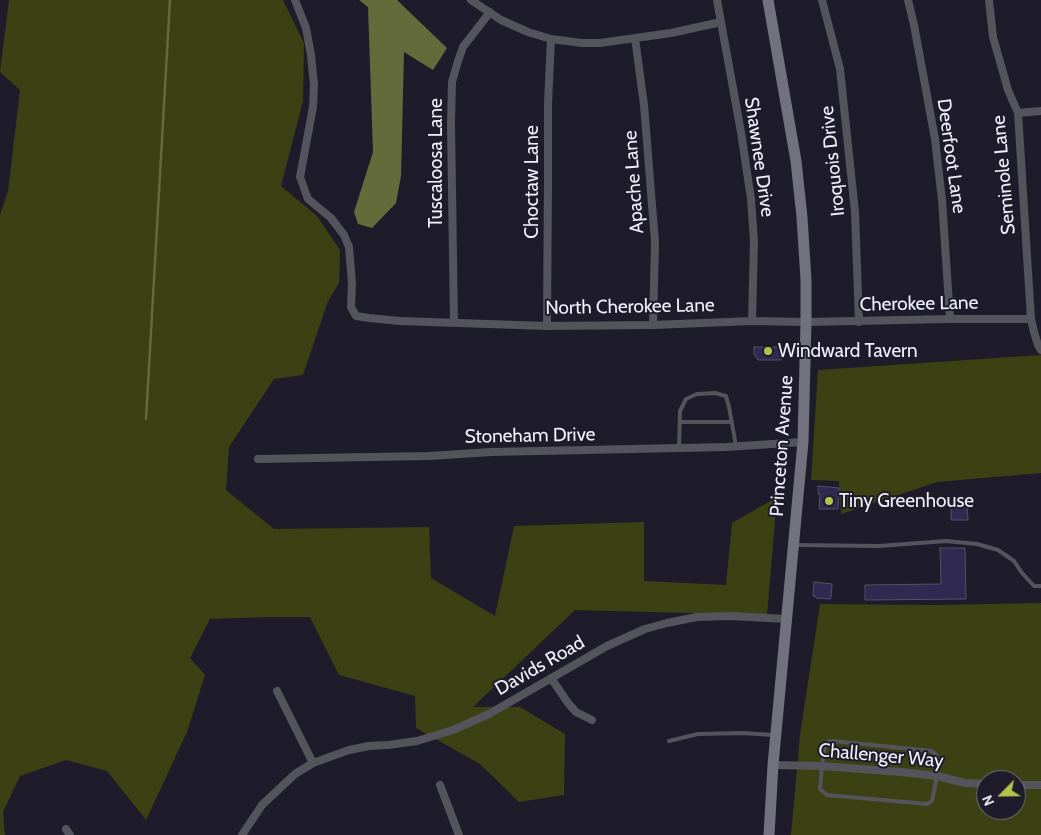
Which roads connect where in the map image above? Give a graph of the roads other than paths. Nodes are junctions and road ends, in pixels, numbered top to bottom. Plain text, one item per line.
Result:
1 (295, 0) edge
2 (471, 0) edge
3 (717, 0) edge
4 (768, 0) edge
5 (822, 0) edge
6 (908, 0) edge
7 (989, 0) edge
8 (490, 12) junction
9 (721, 22) junction
10 (636, 38) junction
11 (551, 39) junction
12 (1041, 111) edge
13 (1018, 113) junction
14 (950, 319) junction
15 (1032, 319) junction
16 (752, 321) junction
17 (806, 322) junction
18 (859, 322) junction
19 (454, 323) junction
20 (653, 325) junction
21 (547, 326) junction
22 (1041, 350) edge
23 (680, 422) junction
24 (732, 422) junction
25 (802, 442) junction
26 (736, 446) junction
27 (679, 448) junction
28 (258, 459) dead end
29 (793, 545) junction
30 (1041, 586) edge
31 (787, 619) junction
32 (551, 678) junction
33 (277, 691) dead end
34 (592, 720) dead end
35 (776, 735) junction
36 (669, 742) dead end
37 (314, 763) junction
38 (773, 765) junction
39 (822, 766) junction
40 (937, 776) junction
41 (976, 783) edge
42 (440, 785) dead end
43 (1026, 785) edge
44 (1041, 785) edge
45 (242, 835) edge
46 (460, 835) edge
47 (769, 835) edge

1 - 19 street
2 - 8 street
3 - 9 street, Shawnee Drive
4 - 17 main road, Princeton Avenue
5 - 18 street, Iroquois Drive
6 - 14 street, Deerfoot Lane
7 - 13 street, Seminole Lane
8 - 11 street
8 - 19 street, Tuscaloosa Lane
9 - 10 street
9 - 16 street, Shawnee Drive
10 - 11 street
10 - 20 street, Apache Lane
11 - 21 street, Choctaw Lane
12 - 13 street
13 - 15 street, Seminole Lane
14 - 15 street, Cherokee Lane
14 - 18 street, Cherokee Lane
15 - 22 street, Seminole Lane
16 - 17 street, North Cherokee Lane
16 - 20 street, North Cherokee Lane
17 - 18 street, Cherokee Lane
17 - 25 main road, Princeton Avenue
19 - 21 street, North Cherokee Lane
20 - 21 street, North Cherokee Lane
23 - 24 lane
23 - 24 lane
23 - 27 lane
24 - 26 lane
25 - 26 street, Stoneham Drive
25 - 29 main road, Princeton Avenue
26 - 27 street, Stoneham Drive
27 - 28 street, Stoneham Drive
29 - 30 lane
29 - 31 main road, Princeton Avenue
31 - 32 street, Davids Road
31 - 35 main road, Princeton Avenue
32 - 34 street
32 - 37 street, Davids Road
33 - 37 street
35 - 36 lane
35 - 38 main road, Princeton Avenue
37 - 45 street, Davids Road
38 - 39 street, Challenger Way
38 - 47 main road, Princeton Avenue
39 - 40 street, Challenger Way
39 - 40 lane
39 - 40 lane
40 - 41 street, Challenger Way
42 - 46 street
43 - 44 street

